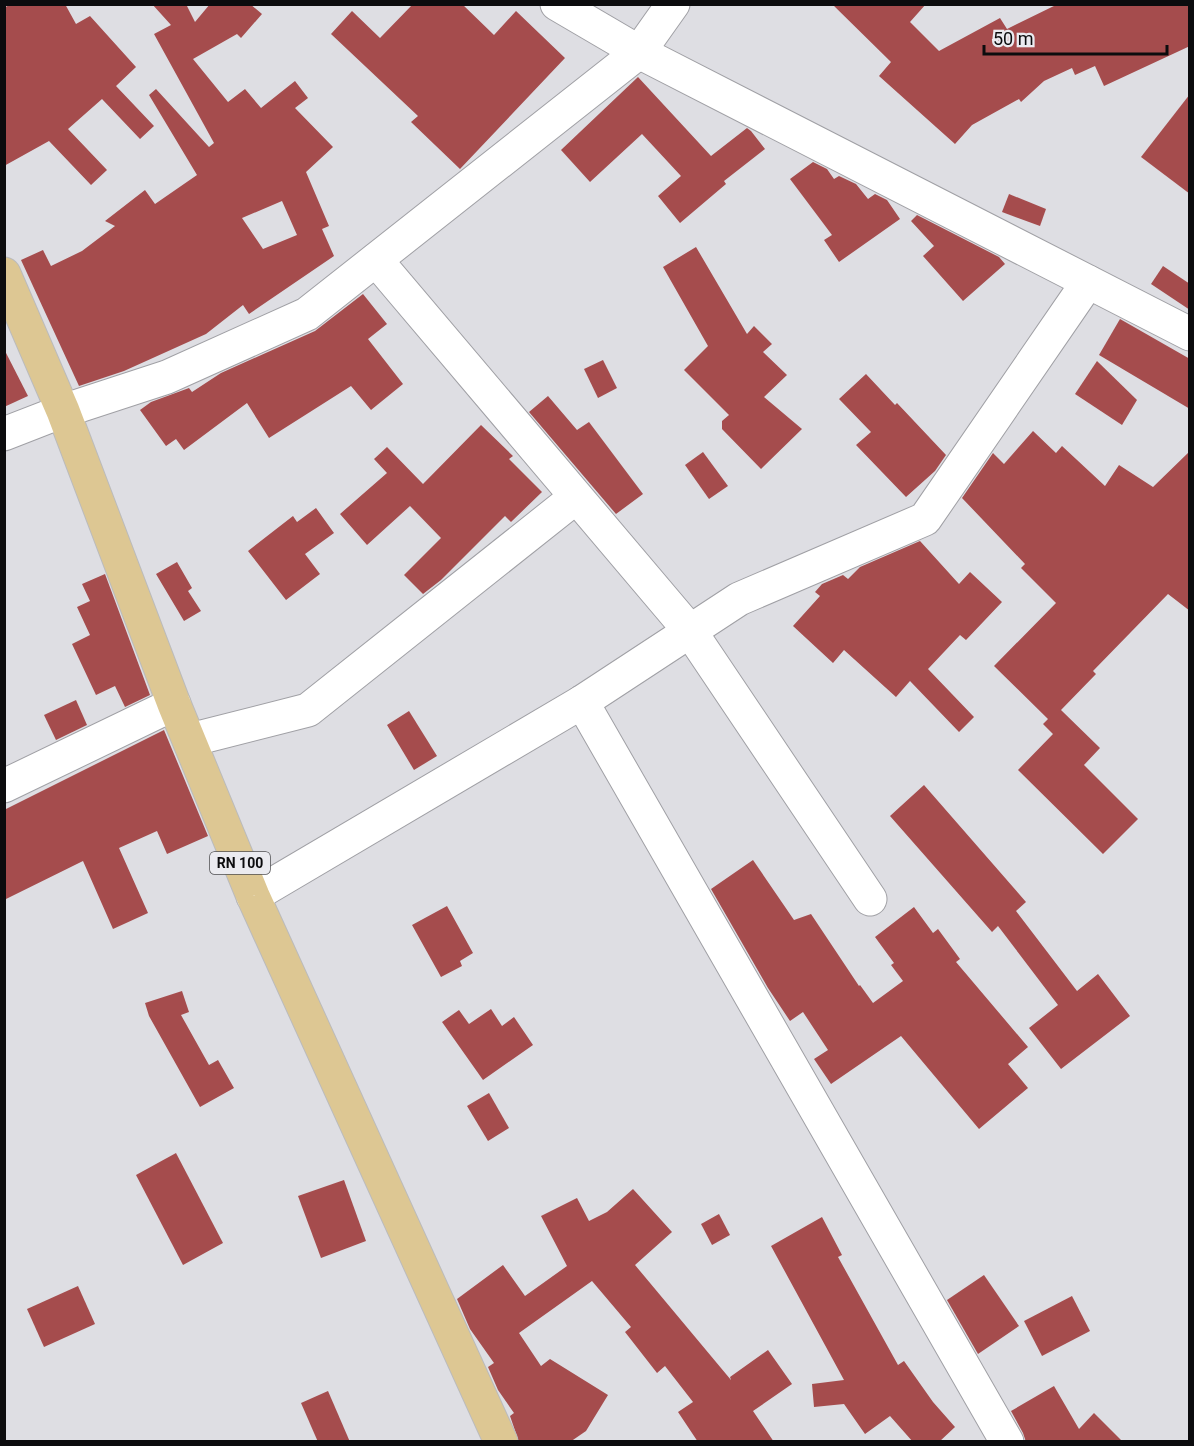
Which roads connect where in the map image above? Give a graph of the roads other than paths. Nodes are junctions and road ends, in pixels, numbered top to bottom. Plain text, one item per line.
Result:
1 (557, 4) edge
2 (673, 4) edge
3 (639, 52) junction
4 (376, 260) junction
5 (4, 274) edge
6 (1088, 282) junction
7 (1190, 334) edge
8 (63, 411) junction
9 (4, 434) edge
10 (576, 497) junction
11 (690, 631) junction
12 (582, 702) junction
13 (174, 704) junction
14 (190, 740) junction
15 (4, 786) edge
16 (253, 896) junction
17 (870, 899) dead end
18 (501, 1442) edge
19 (1007, 1442) edge

1 - 3 street
2 - 3 street
3 - 4 street
3 - 6 street
4 - 8 street
4 - 10 street
5 - 8 main road, RN 100
6 - 7 street
6 - 11 street
8 - 9 street
8 - 13 main road, RN 100
10 - 11 street
10 - 14 street
11 - 12 street
11 - 17 street
12 - 16 street
12 - 19 street
13 - 14 main road, RN 100
13 - 15 street
14 - 16 main road, RN 100
16 - 18 main road, RN 100

